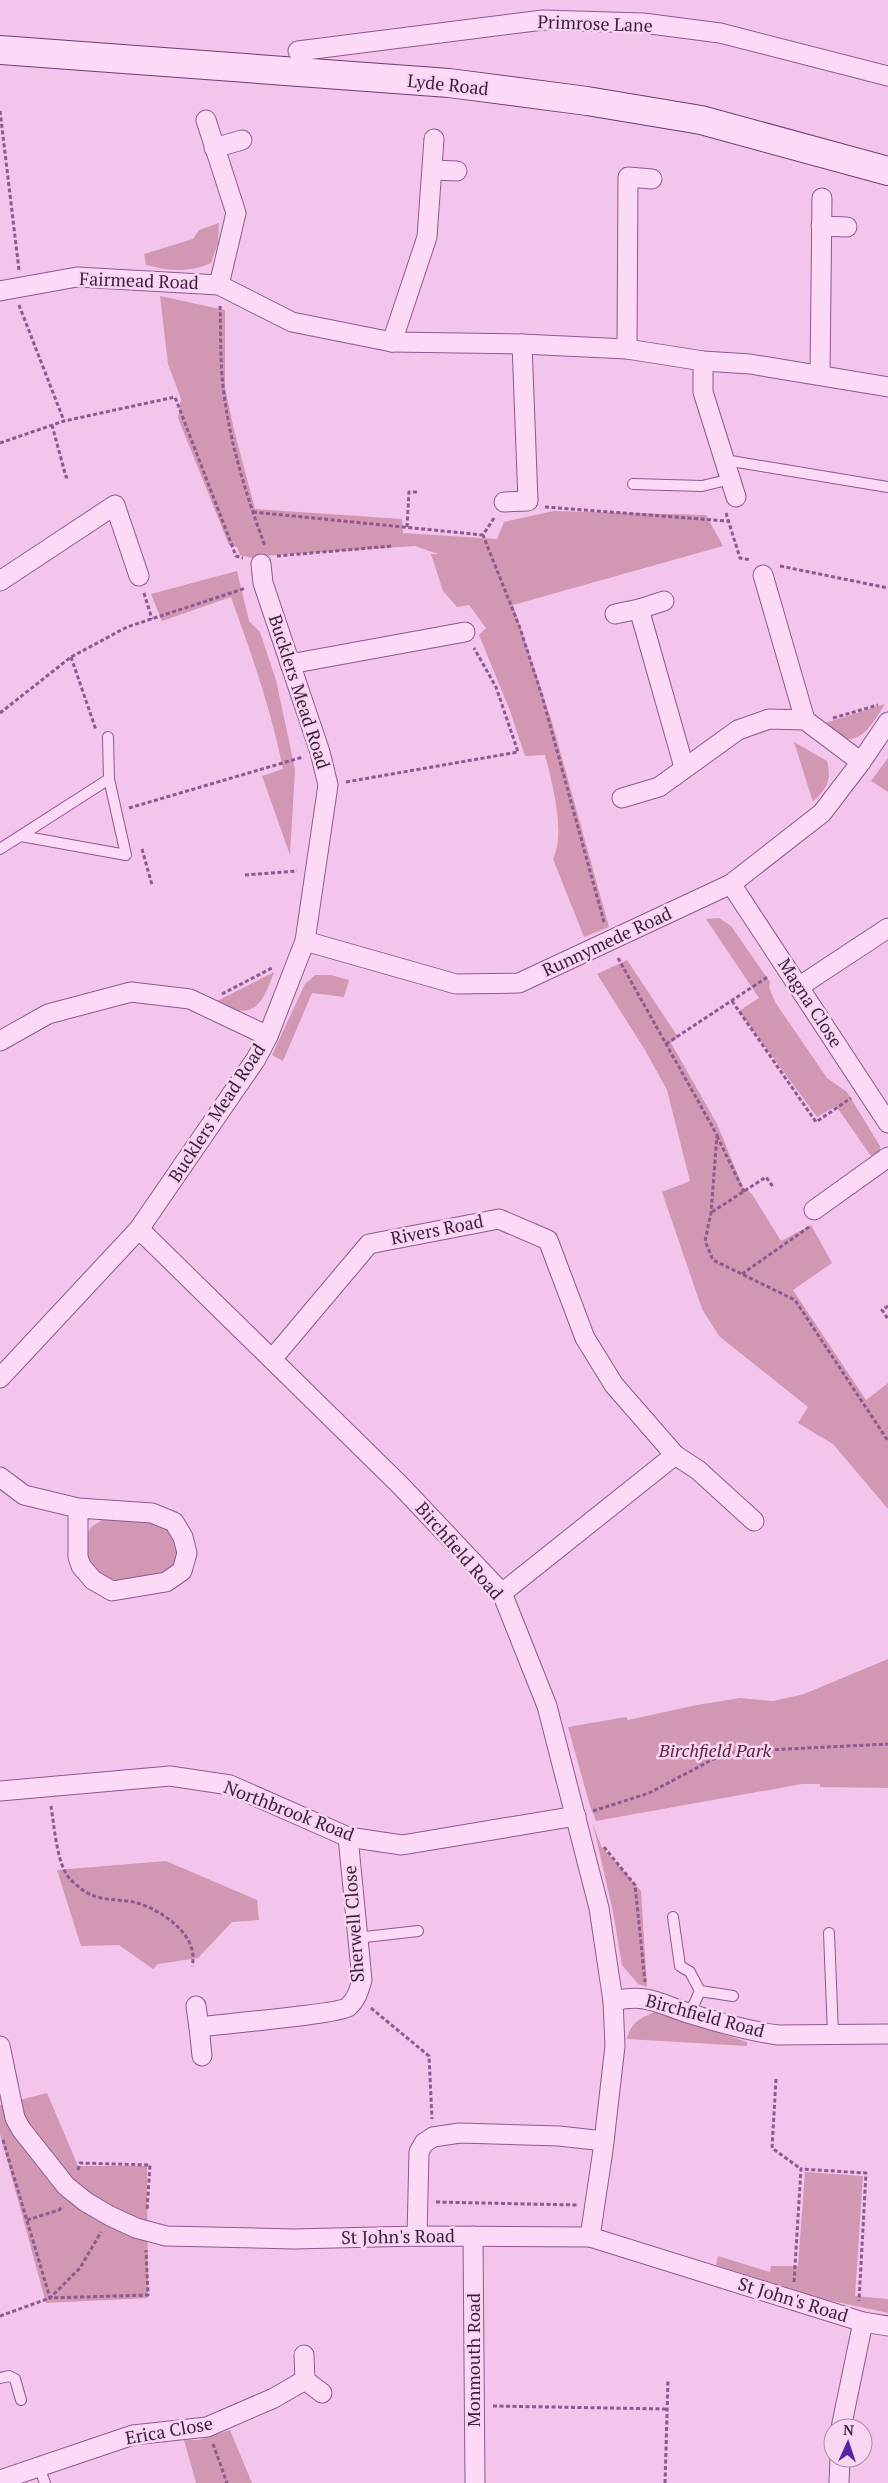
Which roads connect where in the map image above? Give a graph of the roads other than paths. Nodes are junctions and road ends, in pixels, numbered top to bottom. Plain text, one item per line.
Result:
1 (0, 50) edge
2 (298, 52) dead end
3 (888, 76) edge
4 (206, 120) dead end
5 (434, 139) dead end
6 (242, 140) dead end
7 (214, 148) junction
8 (433, 170) junction
9 (888, 170) edge
10 (457, 171) dead end
11 (652, 179) dead end
12 (822, 198) dead end
13 (821, 226) junction
14 (847, 227) dead end
15 (219, 285) junction
16 (11, 289) edge
17 (392, 342) junction
18 (522, 344) junction
19 (627, 349) junction
20 (703, 361) junction
21 (820, 375) junction
22 (888, 387) edge
23 (725, 460) junction
24 (731, 479) junction
25 (633, 484) dead end
26 (888, 486) edge
27 (736, 497) road end
28 (504, 502) road end
29 (767, 567) road end
30 (264, 568) road end
31 (139, 576) road end
32 (0, 581) edge
33 (664, 601) dead end
34 (640, 609) junction
35 (615, 614) dead end
36 (464, 632) road end
37 (290, 664) junction
38 (808, 722) junction
39 (888, 722) edge
40 (108, 737) road end
41 (861, 762) junction
42 (684, 767) junction
43 (108, 778) junction
44 (622, 798) dead end
45 (21, 836) junction
46 (0, 849) edge
47 (731, 884) junction
48 (888, 928) edge
49 (302, 947) junction
50 (800, 986) junction
51 (268, 1036) junction
52 (0, 1041) edge
53 (888, 1123) edge
54 (888, 1156) edge
55 (814, 1210) road end
56 (139, 1229) junction
57 (273, 1358) junction
58 (0, 1378) edge
59 (675, 1455) junction
60 (0, 1477) edge
61 (78, 1508) junction
62 (754, 1521) dead end
63 (502, 1594) junction
64 (0, 1791) edge
65 (584, 1818) junction
66 (348, 1837) junction
67 (673, 1917) dead end
68 (418, 1931) dead end
69 (829, 1932) dead end
70 (356, 1938) junction
71 (700, 1991) junction
72 (733, 1996) dead end
73 (613, 2001) junction
74 (196, 2006) dead end
75 (690, 2013) junction
76 (199, 2027) junction
77 (833, 2034) junction
78 (888, 2034) edge
79 (0, 2046) edge
80 (202, 2056) dead end
81 (6, 2126) edge
82 (604, 2141) junction
83 (417, 2236) junction
84 (473, 2236) junction
85 (590, 2236) junction
86 (861, 2321) junction
87 (888, 2326) edge
88 (304, 2355) dead end
89 (0, 2378) edge
90 (305, 2380) junction
91 (322, 2393) dead end
92 (21, 2400) dead end
93 (843, 2418) edge
94 (840, 2468) edge
95 (42, 2475) edge
96 (0, 2480) edge
97 (475, 2483) edge
98 (839, 2483) edge

1 - 9 street, Lyde Road
2 - 3 street, Primrose Lane
4 - 7 street
5 - 8 street
6 - 7 street
7 - 15 street
8 - 10 street
8 - 17 street
11 - 19 street
12 - 13 street
13 - 14 street
13 - 21 street
15 - 16 street, Fairmead Road
15 - 17 street
17 - 18 street
18 - 19 street
18 - 28 street
19 - 20 street
20 - 21 street
20 - 23 street
21 - 22 street
23 - 24 street
23 - 26 lane
24 - 25 lane
24 - 27 street
29 - 38 street
30 - 37 street, Bucklers Mead Road
31 - 32 street
33 - 34 street
34 - 35 street
34 - 42 street
36 - 37 street
37 - 49 street, Bucklers Mead Road
38 - 41 street
38 - 42 street
39 - 41 street, Runnymede Road
40 - 43 lane
41 - 47 street, Runnymede Road
42 - 44 street
43 - 45 lane
43 - 45 lane
45 - 46 lane
47 - 49 street, Runnymede Road
47 - 50 street, Magna Close
48 - 50 street
49 - 51 street, Bucklers Mead Road
50 - 53 street, Magna Close
51 - 52 street
51 - 56 street, Bucklers Mead Road
54 - 55 street
56 - 57 street, Birchfield Road
56 - 58 street, Bucklers Mead Road
57 - 59 street, Rivers Road
57 - 63 street, Birchfield Road
59 - 62 street, Rivers Road
59 - 63 street
60 - 61 street
61 - 61 street
63 - 65 street, Birchfield Road
64 - 66 street, Northbrook Road
65 - 66 street, Northbrook Road
65 - 73 street, Birchfield Road
66 - 70 street, Sherwell Close
67 - 71 lane
68 - 70 lane
69 - 77 lane
70 - 76 street, Sherwell Close
71 - 72 lane
71 - 75 lane
73 - 75 street, Birchfield Road
73 - 82 street, Birchfield Road
74 - 76 street
75 - 77 street, Birchfield Road
76 - 80 street
77 - 78 street, Birchfield Road
79 - 81 street, St John's Road
81 - 83 street, St John's Road
82 - 83 street
82 - 85 street, Birchfield Road
83 - 84 street, St John's Road
84 - 85 street, St John's Road
84 - 97 street, Monmouth Road
85 - 86 street, St John's Road
86 - 87 street, St John's Road
86 - 93 street
88 - 90 street
89 - 92 lane
90 - 91 street
90 - 95 street, Erica Close
94 - 98 street
95 - 96 street, Erica Close

